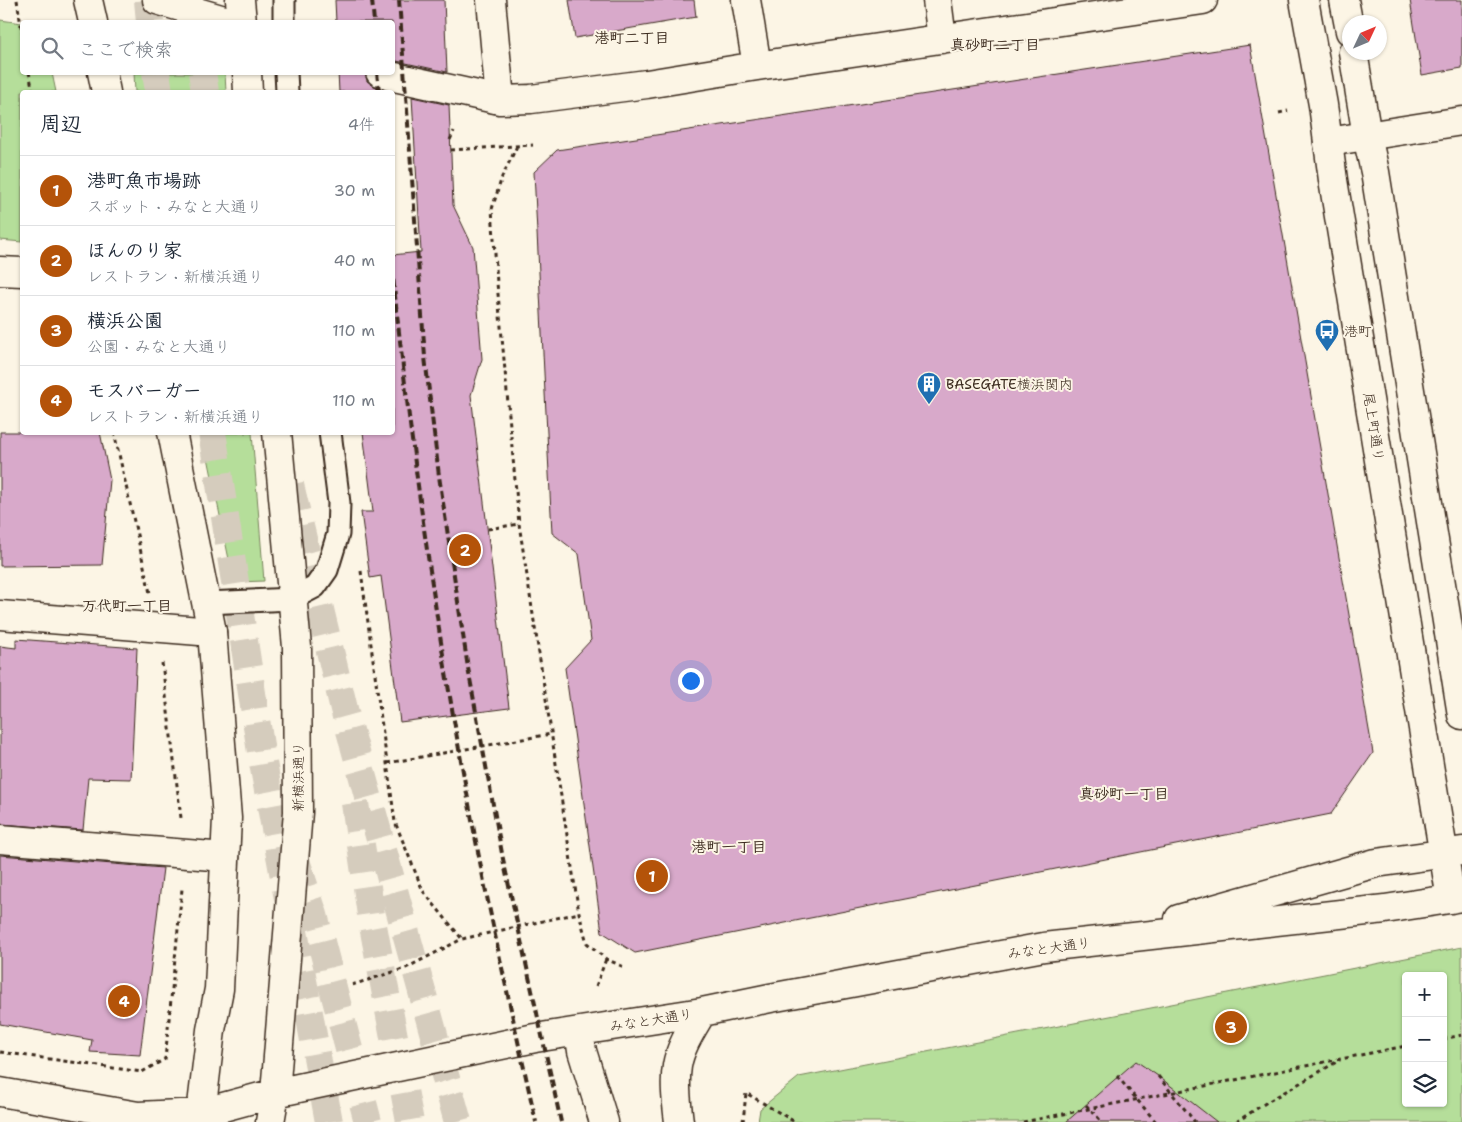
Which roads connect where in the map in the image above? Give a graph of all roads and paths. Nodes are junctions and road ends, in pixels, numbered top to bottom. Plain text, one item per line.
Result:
1 (17, 0) edge
2 (88, 0) edge
3 (157, 0) edge
4 (240, 0) edge
5 (284, 0) edge
6 (491, 0) edge
7 (746, 0) edge
8 (937, 0) edge
9 (1203, 0) edge
10 (1304, 0) edge
11 (1344, 0) edge
12 (1112, 7) edge
13 (1347, 15) edge
14 (20, 20) edge
15 (92, 20) edge
16 (224, 20) edge
17 (242, 20) edge
18 (284, 20) edge
19 (942, 39) junction
20 (1354, 60) edge
21 (756, 66) junction
22 (30, 75) edge
23 (103, 75) edge
24 (246, 75) edge
25 (286, 75) edge
26 (388, 75) edge
27 (33, 90) edge
28 (106, 90) edge
29 (248, 90) edge
30 (287, 90) edge
31 (500, 100) junction
32 (1462, 121) edge
33 (454, 131) dead end
34 (1367, 136) junction
35 (450, 140) dead end
36 (1328, 142) junction
37 (517, 146) junction
38 (533, 146) dead end
39 (451, 150) dead end
40 (0, 271) edge
41 (20, 272) edge
42 (115, 435) edge
43 (173, 435) edge
44 (277, 435) edge
45 (330, 435) edge
46 (519, 524) junction
47 (488, 528) dead end
48 (360, 567) dead end
49 (292, 599) junction
50 (206, 603) junction
51 (0, 615) edge
52 (157, 627) junction
53 (212, 632) junction
54 (1462, 715) edge
55 (552, 734) junction
56 (387, 763) junction
57 (0, 839) edge
58 (1452, 853) edge
59 (185, 854) junction
60 (225, 857) junction
61 (1456, 898) edge
62 (579, 914) junction
63 (462, 939) junction
64 (1103, 940) junction
65 (606, 959) junction
66 (624, 967) dead end
67 (352, 985) dead end
68 (596, 986) dead end
69 (702, 1012) junction
70 (579, 1031) junction
71 (1462, 1035) edge
72 (1447, 1038) edge
73 (1402, 1047) edge
74 (0, 1052) edge
75 (1343, 1059) junction
76 (1117, 1076) dead end
77 (1158, 1076) dead end
78 (0, 1092) edge
79 (275, 1093) junction
80 (1086, 1105) dead end
81 (200, 1117) edge
82 (270, 1122) edge
83 (604, 1122) edge
84 (679, 1122) edge
85 (744, 1122) edge
86 (795, 1122) edge
87 (1023, 1122) edge
88 (1102, 1122) edge
89 (1156, 1122) edge
90 (1195, 1122) edge
91 (1236, 1122) edge

1 - 14 path
2 - 15 street
3 - 16 street
4 - 17 street
5 - 18 lane
6 - 31 street
7 - 21 street
8 - 19 street
9 - 12 street
10 - 36 street, 尾上町通り
11 - 13 street
12 - 19 street
19 - 21 street
20 - 34 street
21 - 31 street
22 - 27 path
23 - 28 street
24 - 29 street
25 - 30 lane
26 - 31 street
32 - 34 street
33 - 35 path
34 - 36 street
34 - 54 street
36 - 58 street, 尾上町通り
37 - 38 path
37 - 39 path
37 - 46 path
40 - 41 street
42 - 52 path
43 - 50 street
44 - 49 street, 新横浜通り
45 - 49 lane
46 - 47 path
46 - 55 path
48 - 56 path
49 - 50 lane
49 - 79 street, 新横浜通り
50 - 53 street
51 - 52 street
52 - 53 street
52 - 59 path
53 - 60 street
55 - 56 path
55 - 62 path
56 - 63 path
57 - 59 street
58 - 61 street, 尾上町通り
58 - 64 street, みなと大通り
59 - 60 street
59 - 74 path
60 - 81 street
61 - 64 street, みなと大通り
62 - 63 path
62 - 65 path
63 - 67 path
64 - 69 street, みなと大通り
65 - 66 path
65 - 68 path
69 - 70 street, みなと大通り
69 - 84 street
70 - 79 street, みなと大通り
70 - 83 street
71 - 72 path
73 - 75 path
75 - 87 path
75 - 91 path
76 - 89 path
77 - 90 path
78 - 81 street, みなと大通り
79 - 81 street, みなと大通り
79 - 82 street, 新横浜通り
80 - 88 path
85 - 86 path

